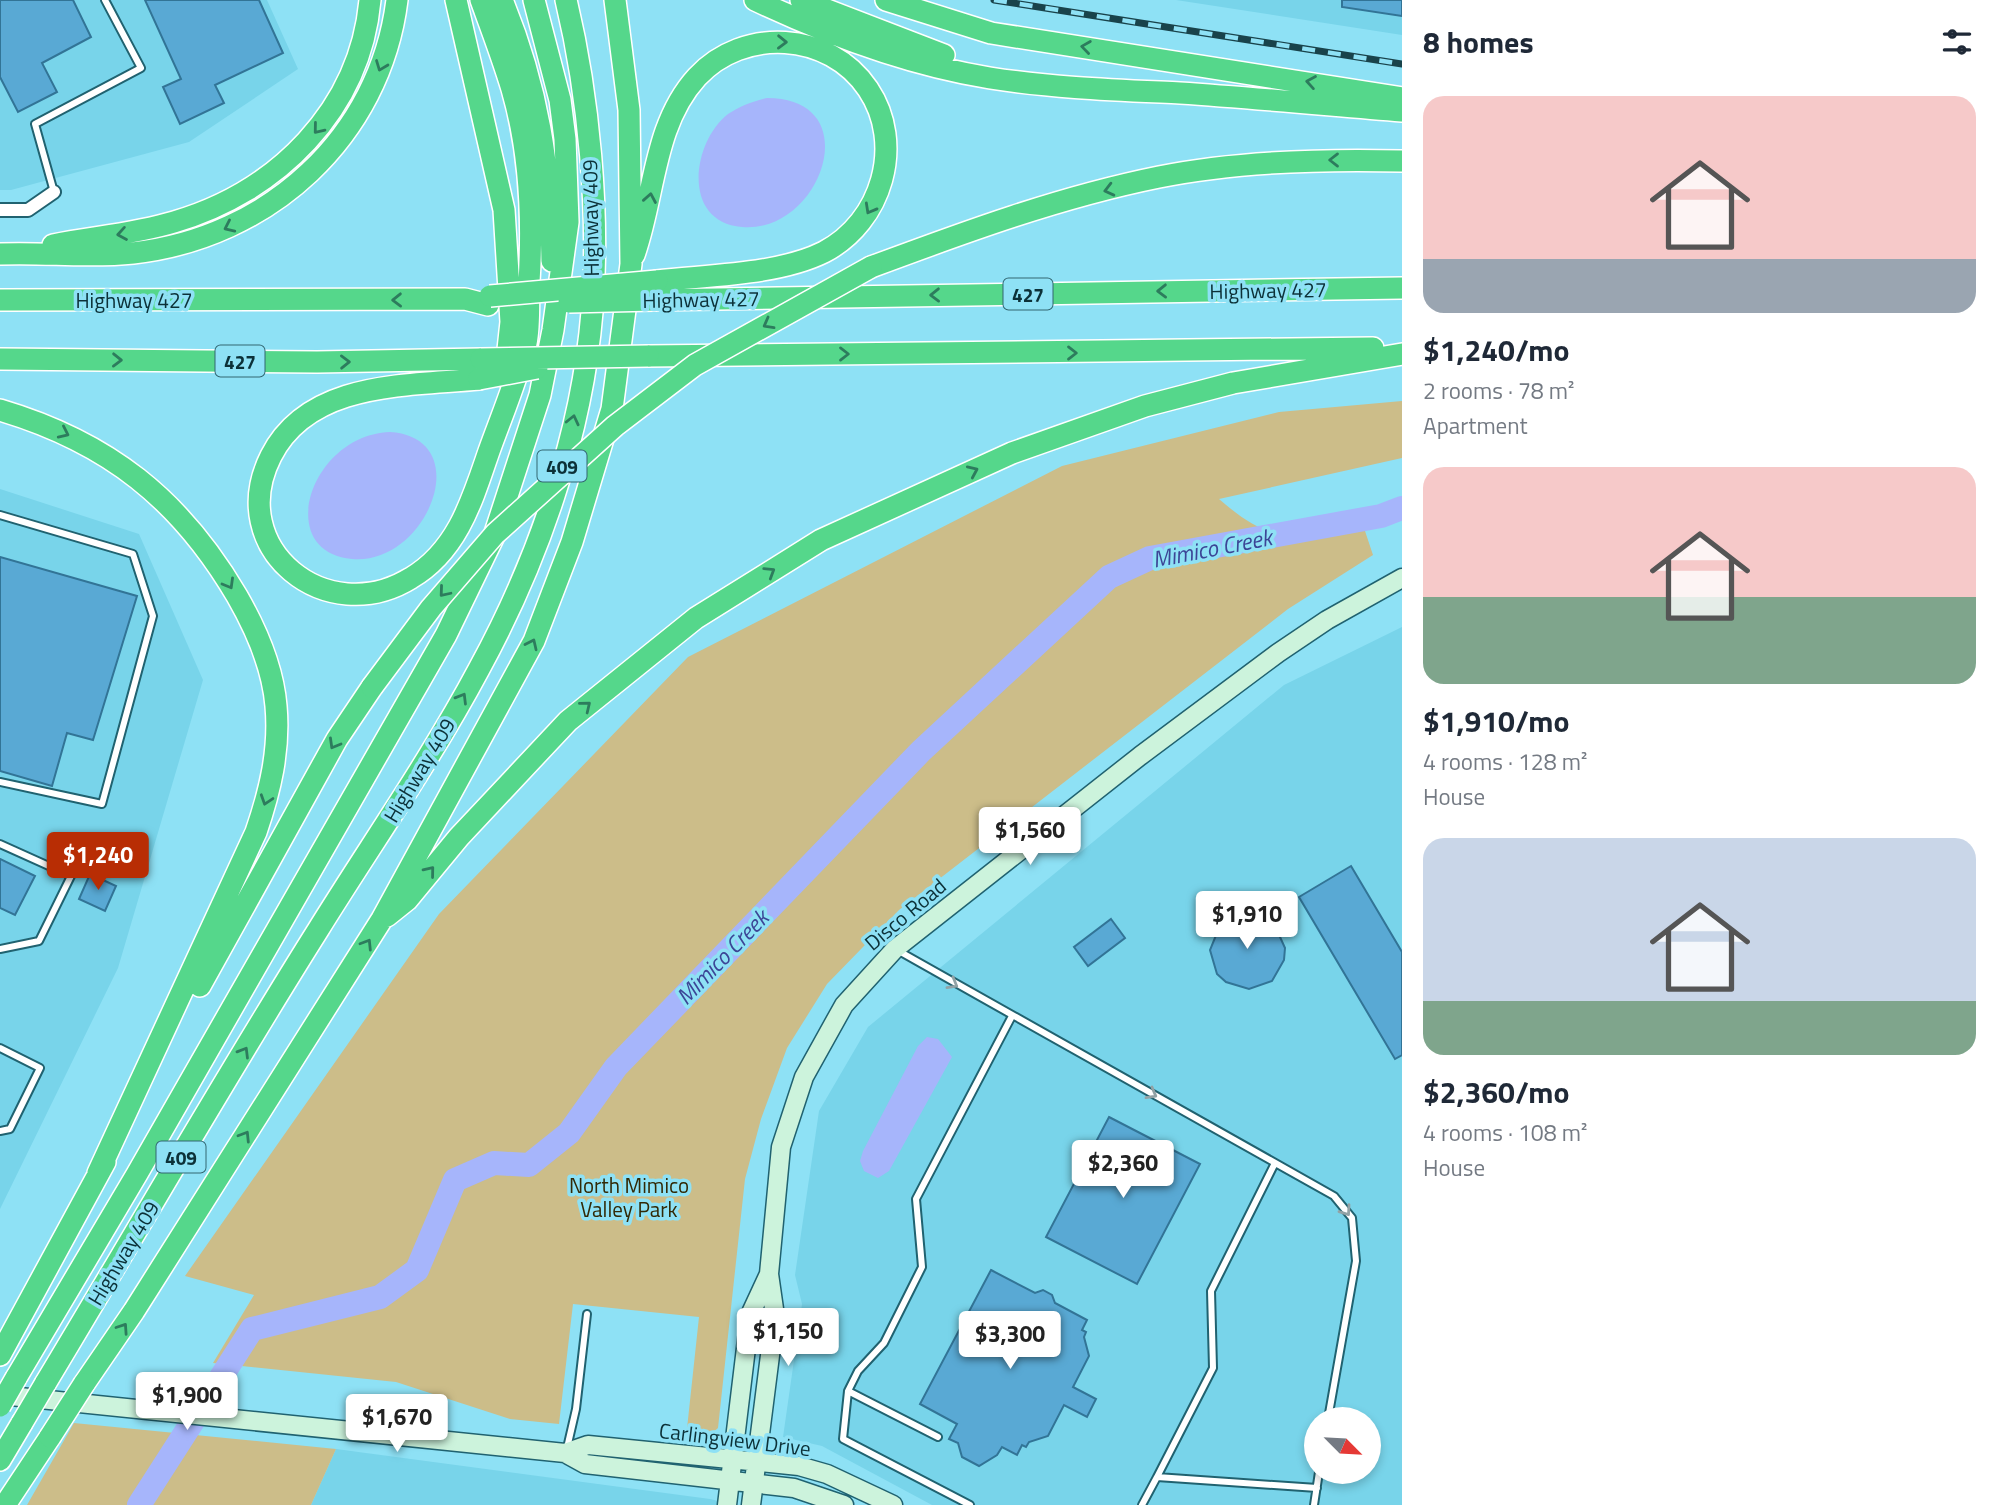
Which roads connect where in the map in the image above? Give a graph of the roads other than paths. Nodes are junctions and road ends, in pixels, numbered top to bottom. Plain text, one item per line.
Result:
1 (105, 0) edge
2 (370, 0) edge
3 (397, 0) edge
4 (456, 0) edge
5 (481, 0) edge
6 (502, 0) edge
7 (534, 0) edge
8 (566, 0) edge
9 (578, 0) edge
10 (615, 0) edge
11 (755, 0) edge
12 (801, 0) edge
13 (886, 0) edge
14 (1181, 93) junction
15 (584, 98) junction
16 (1402, 98) edge
17 (1402, 111) edge
18 (1402, 161) edge
19 (54, 192) joint
20 (0, 209) edge
21 (10, 253) edge
22 (631, 264) junction
23 (1402, 288) edge
24 (655, 290) junction
25 (0, 300) edge
26 (553, 330) junction
27 (1402, 347) edge
28 (1402, 354) edge
29 (0, 359) edge
30 (480, 369) junction
31 (0, 410) edge
32 (498, 425) junction
33 (0, 515) edge
34 (1402, 578) edge
35 (0, 782) edge
36 (0, 844) edge
37 (382, 919) junction
38 (0, 949) edge
39 (895, 949) junction
40 (1012, 1016) junction
41 (0, 1048) edge
42 (0, 1131) edge
43 (1275, 1163) junction
44 (98, 1173) junction
45 (769, 1274) junction
46 (587, 1314) dead end
47 (0, 1355) edge
48 (848, 1391) junction
49 (0, 1395) edge
50 (0, 1406) edge
51 (1330, 1407) edge
52 (938, 1437) dead end
53 (565, 1453) junction
54 (0, 1460) edge
55 (732, 1460) junction
56 (757, 1462) junction
57 (1157, 1477) junction
58 (729, 1482) junction
59 (754, 1484) junction
60 (1318, 1484) edge
61 (1317, 1488) junction
62 (5, 1505) edge
63 (727, 1505) edge
64 (751, 1505) edge
65 (844, 1505) edge
66 (893, 1505) edge
67 (970, 1505) edge
68 (1142, 1505) edge
69 (1314, 1505) edge

1 - 19 lane
2 -> 21 highway
3 -> 21 highway
4 - 32 highway
5 - 32 highway
6 - 26 highway
7 - 26 highway, Highway 409
8 - 15 highway, Highway 409
9 - 15 highway
10 - 22 highway
11 - 14 highway
12 - 14 highway
16 -> 13 highway
14 - 17 highway
54 -> 15 highway, Highway 409 / 409, bridge
18 -> 44 highway, bridge
19 - 20 street
22 -> 24 highway
37 -> 22 highway
23 -> 24 highway, Highway 427 / 427
24 -> 25 highway, Highway 427, bridge
26 - 50 highway, Highway 409 / 409, bridge
30 -> 27 highway, 427, bridge
37 -> 28 highway
29 -> 30 highway, 427
30 - 32 highway
31 -> 44 highway
33 - 35 lane
34 - 39 main road, Disco Road
36 - 38 lane
62 -> 37 highway, bridge
39 -> 40 lane
39 - 45 main road, Disco Road
40 -> 43 lane
40 - 48 lane
41 - 42 lane
43 -> 51 lane
43 - 57 lane
44 - 47 highway
45 - 55 main road, Disco Road
45 - 56 main road, Disco Road
46 - 53 lane
48 - 52 lane
48 - 67 lane
49 - 53 main road, Carlingview Drive
53 - 55 main road, Carlingview Drive
53 - 58 main road, Carlingview Drive
55 - 56 main road, Carlingview Drive
55 - 58 main road, Disco Road
56 - 59 main road, Disco Road
56 - 66 main road, Carlingview Drive
57 - 61 lane
57 - 68 lane
58 - 59 main road, Carlingview Drive
58 - 63 main road, Disco Road
59 - 64 main road, Disco Road
59 - 65 main road, Carlingview Drive
60 - 61 lane
61 - 69 lane

